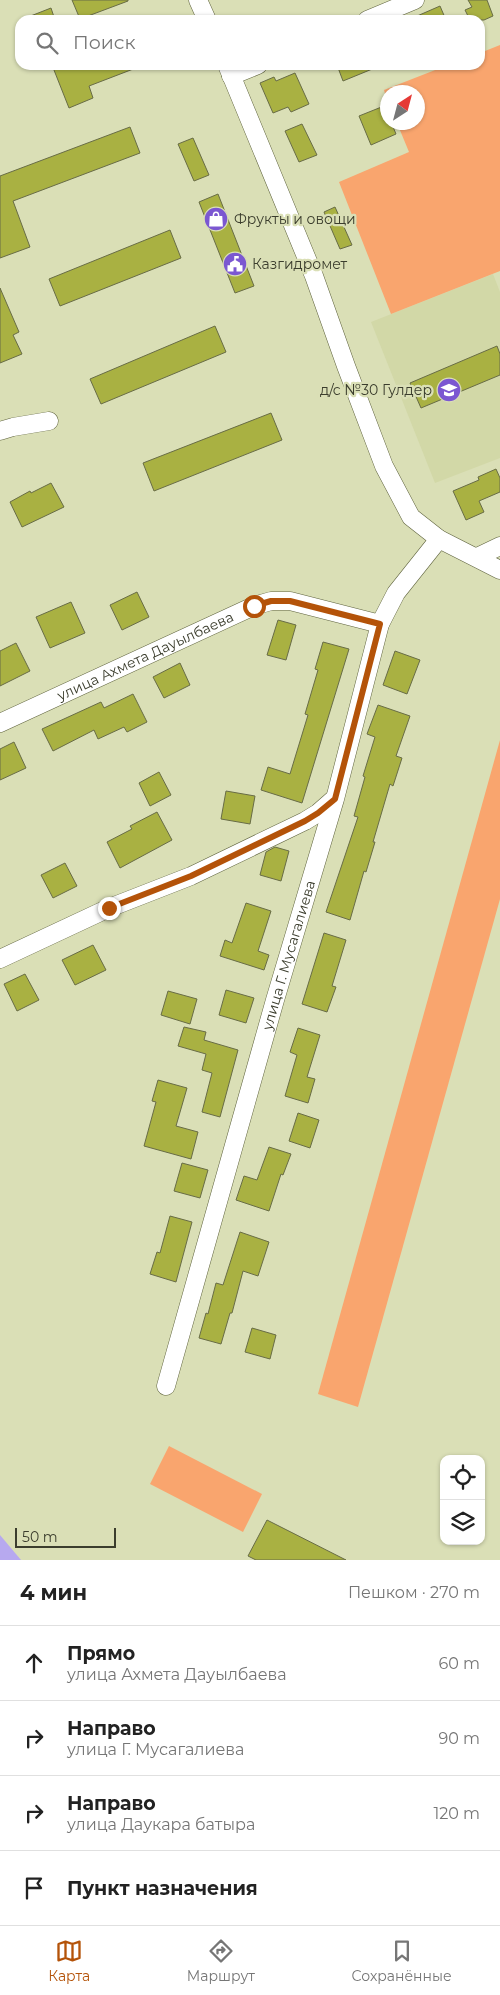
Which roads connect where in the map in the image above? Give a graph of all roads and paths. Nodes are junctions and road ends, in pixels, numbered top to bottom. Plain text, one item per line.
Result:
1 (198, 0) edge
2 (415, 0) edge
3 (204, 15) edge
4 (379, 15) edge
5 (229, 70) edge
6 (49, 421) dead end
7 (0, 431) edge
8 (439, 539) junction
9 (500, 546) edge
10 (477, 557) junction
11 (500, 570) edge
12 (380, 624) junction
13 (0, 723) edge
14 (335, 799) junction
15 (0, 959) edge
16 (166, 1386) dead end

1 - 3 street
2 - 4 street
5 - 8 street
6 - 7 street
8 - 10 street
8 - 12 street, улица Г. Мусагалиева
9 - 10 street
10 - 11 street
12 - 13 street, улица Ахмета Дауылбаева
12 - 14 street, улица Г. Мусагалиева
14 - 15 street
14 - 16 street, улица Г. Мусагалиева

